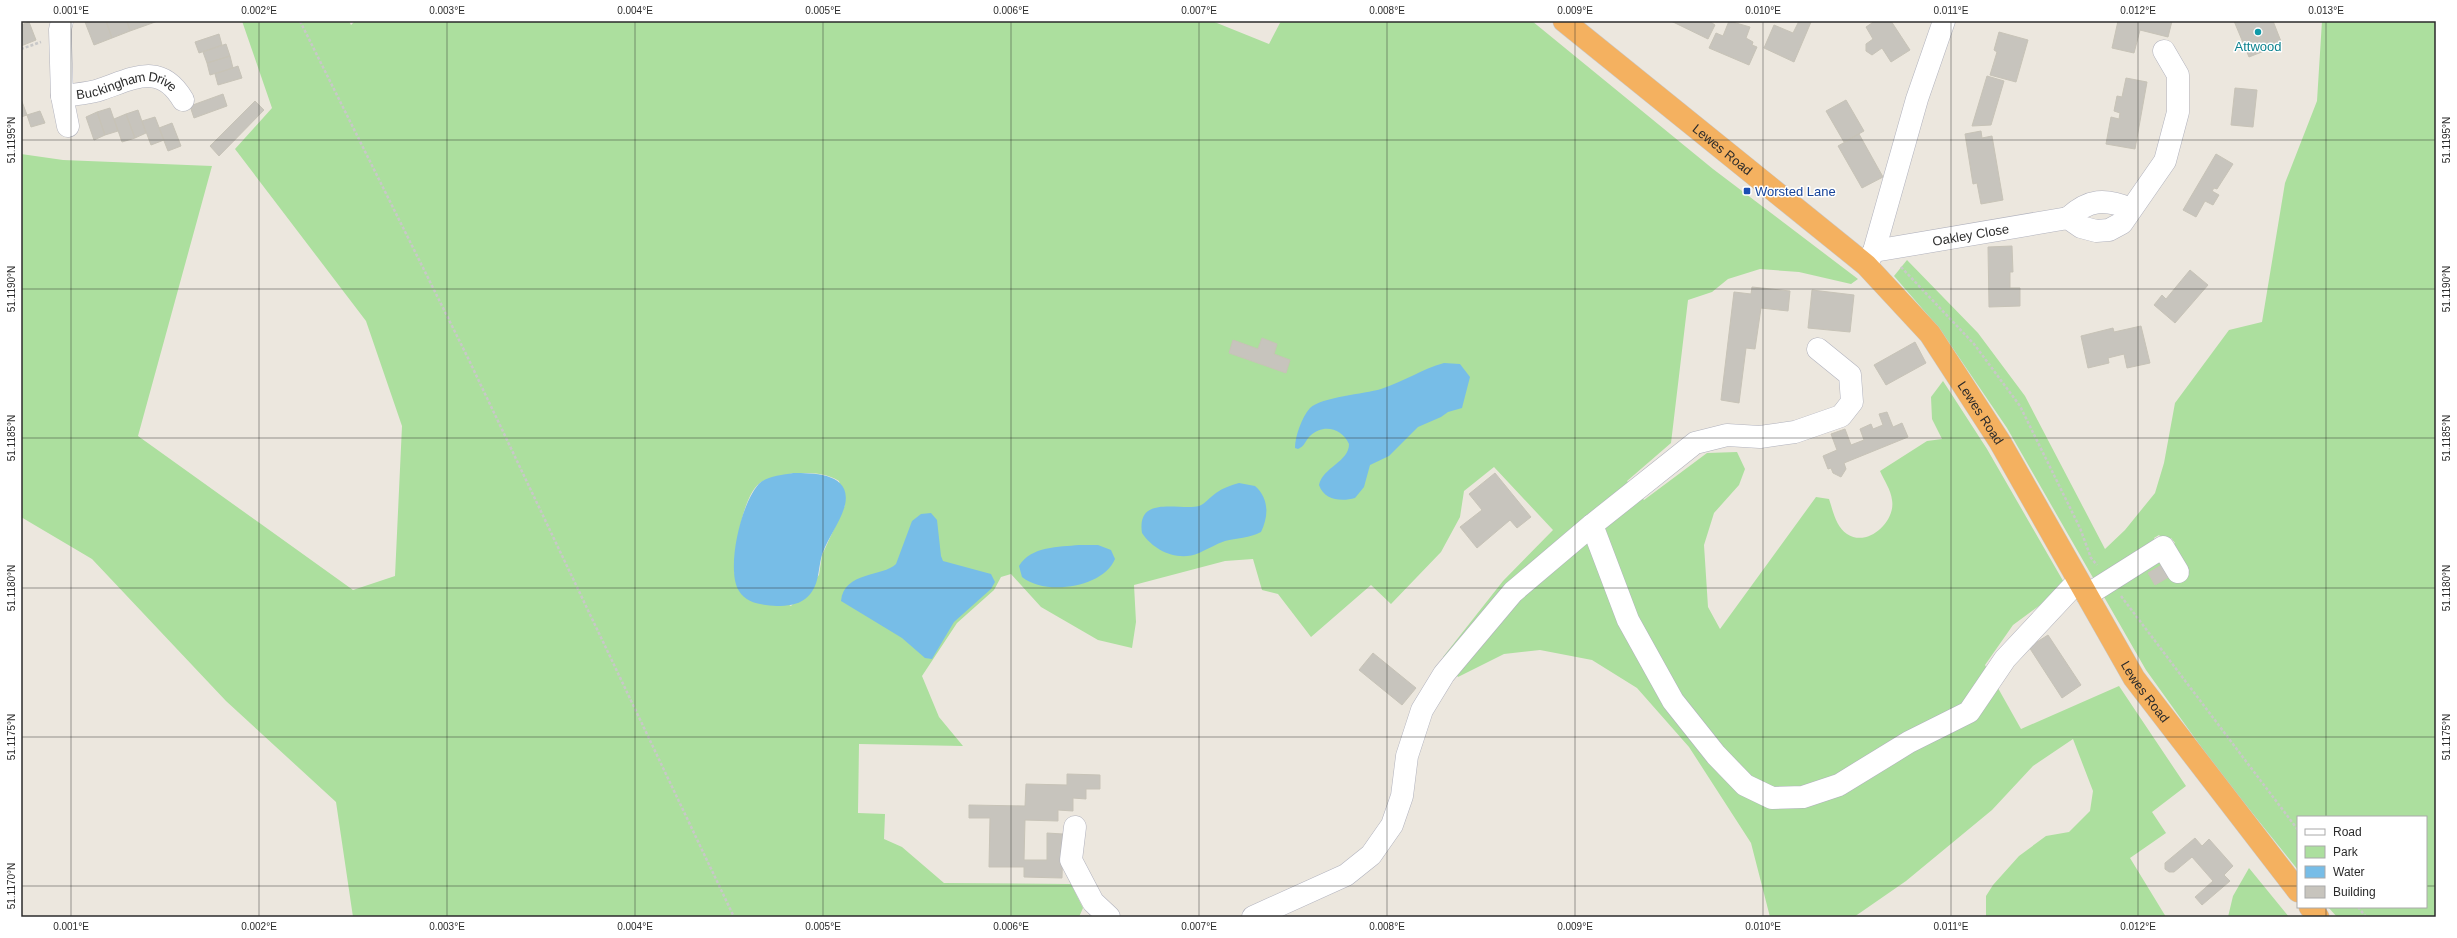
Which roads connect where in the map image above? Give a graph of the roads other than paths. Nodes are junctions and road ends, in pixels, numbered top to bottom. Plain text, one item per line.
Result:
1 (62, 21) edge
2 (1564, 21) edge
3 (1944, 21) edge
4 (2164, 51) dead end
5 (62, 96) junction
6 (183, 100) dead end
7 (68, 126) dead end
8 (2130, 209) junction
9 (2068, 218) junction
10 (1875, 256) junction
11 (1818, 349) dead end
12 (1592, 525) junction
13 (2178, 572) dead end
14 (2082, 588) junction
15 (1075, 827) dead end
16 (2297, 890) edge
17 (2311, 908) edge
18 (1109, 917) edge
19 (1253, 917) edge
20 (2318, 917) edge

1 - 5 street, Buckingham Drive
2 - 10 highway, Lewes Road
3 - 10 street
4 - 8 street
5 - 6 street, Buckingham Drive
5 - 7 street, Buckingham Drive
8 - 9 street, Oakley Close
8 - 9 street
9 - 10 street, Oakley Close
10 - 14 highway, Lewes Road
11 - 12 street
12 - 14 street
12 - 19 street
13 - 14 street
14 - 16 highway, Lewes Road
15 - 18 street
17 - 20 highway

